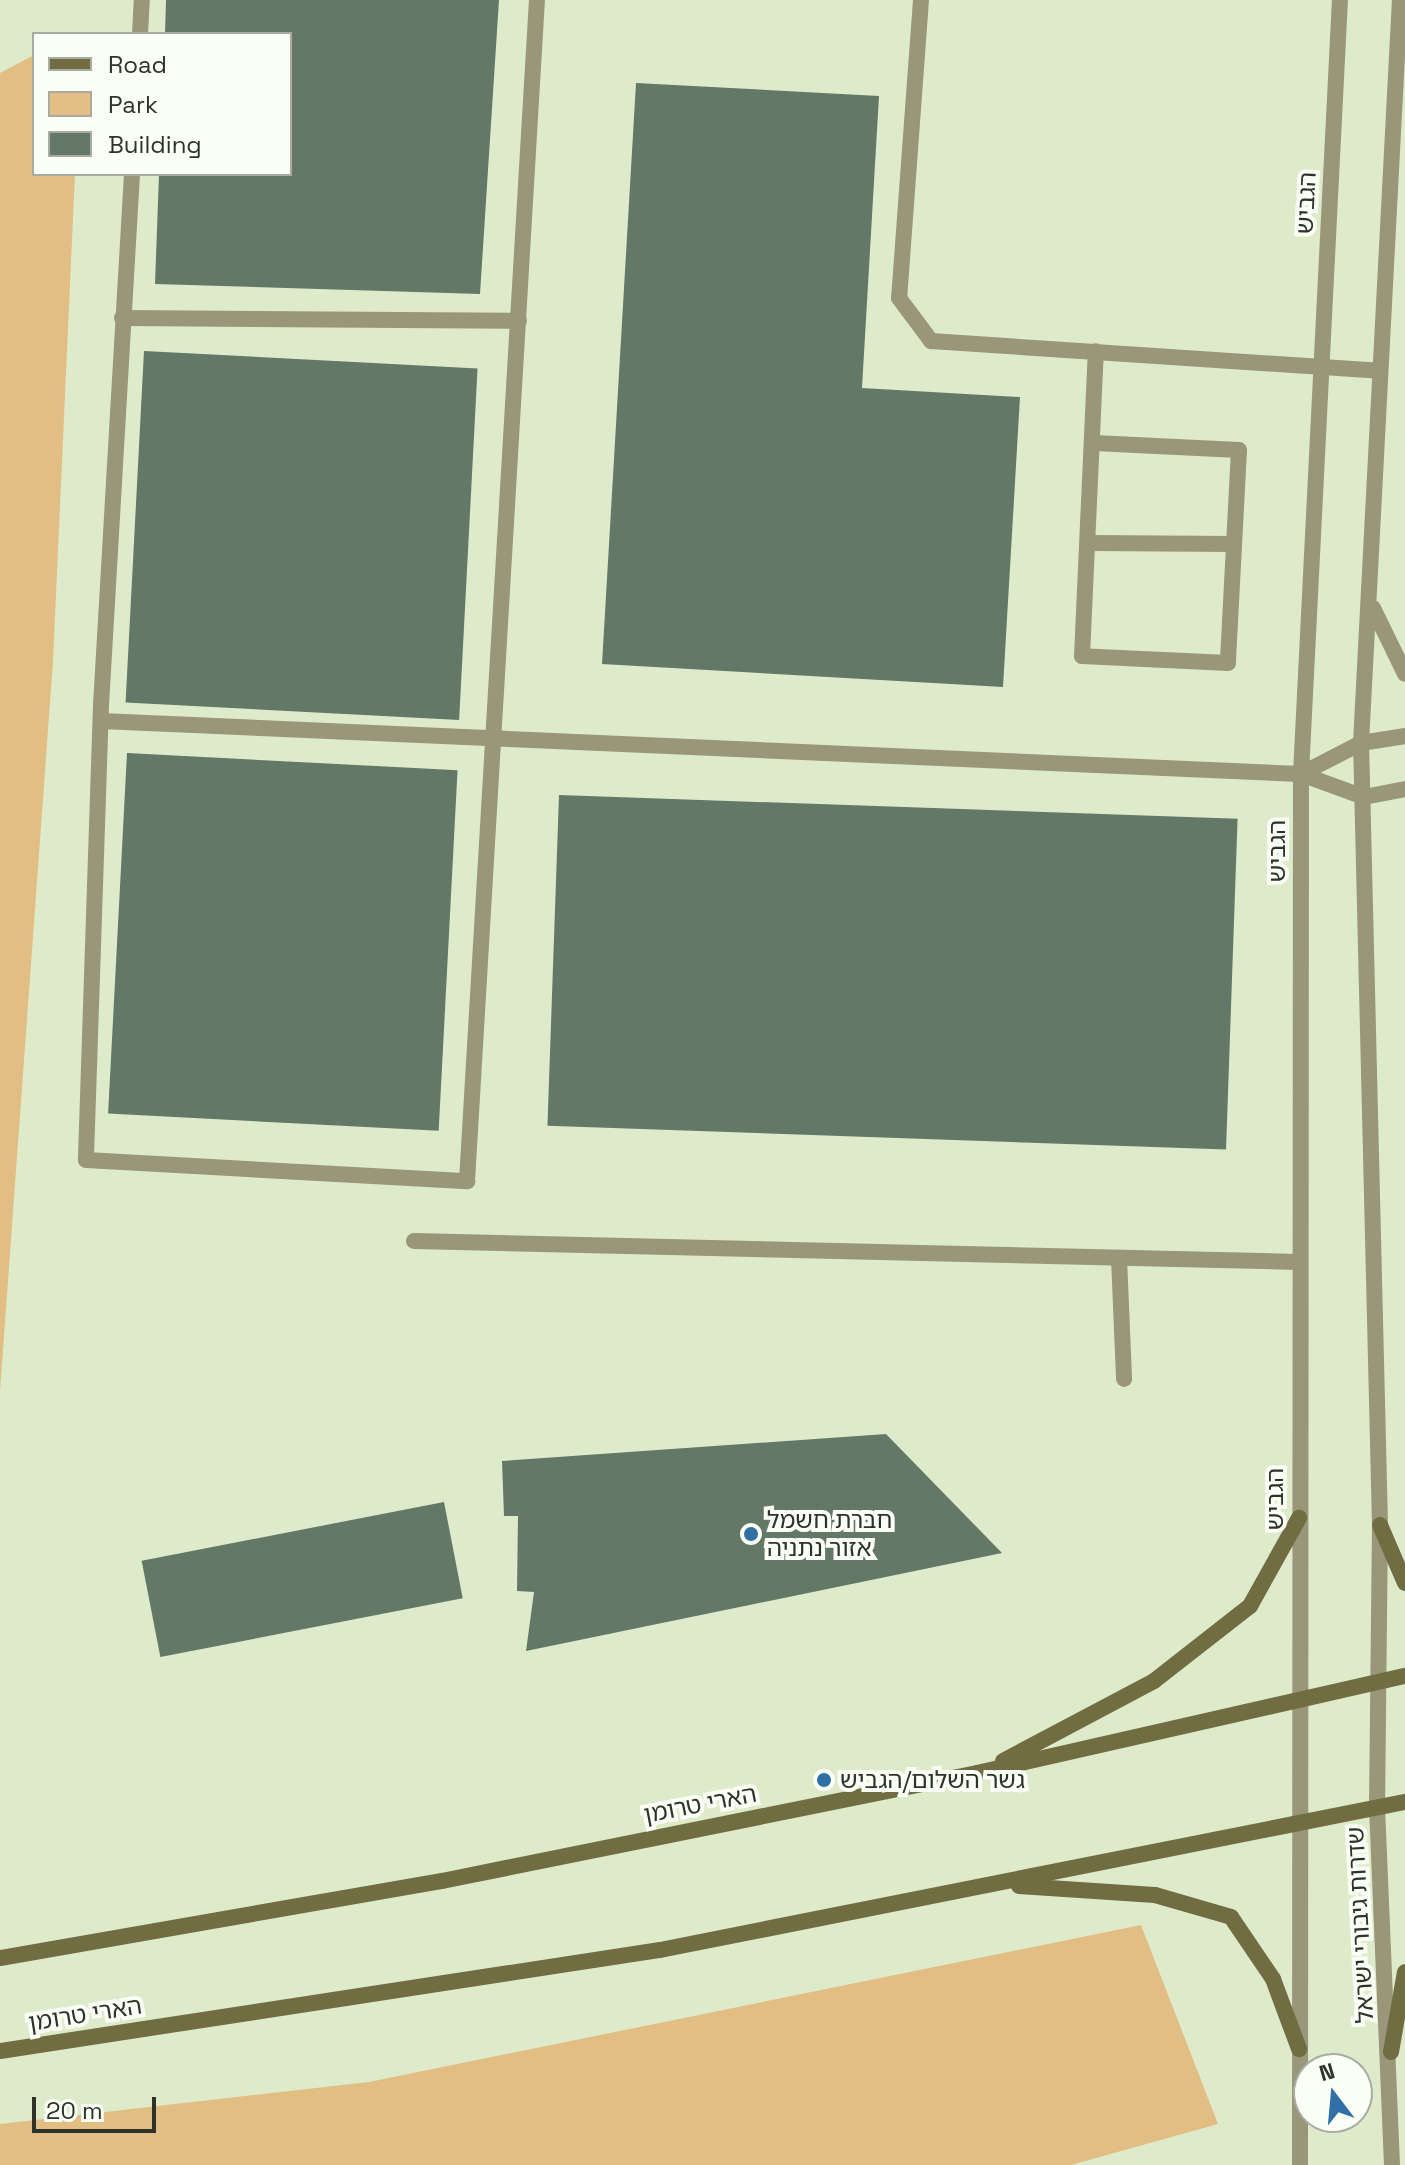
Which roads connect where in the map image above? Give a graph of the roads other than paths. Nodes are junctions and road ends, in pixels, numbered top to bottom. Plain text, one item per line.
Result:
1 (142, 0) edge
2 (537, 0) edge
3 (921, 0) edge
4 (1340, 0) edge
5 (1400, 0) edge
6 (1402, 27) edge
7 (140, 32) edge
8 (132, 176) edge
9 (122, 318) junction
10 (519, 321) junction
11 (1096, 351) junction
12 (1322, 365) junction
13 (1379, 371) junction
14 (1094, 443) junction
15 (1088, 543) junction
16 (1234, 544) junction
17 (1369, 588) junction
18 (1405, 674) edge
19 (101, 721) junction
20 (495, 736) junction
21 (1405, 736) edge
22 (1361, 743) junction
23 (1301, 774) junction
24 (1405, 789) edge
25 (1364, 797) junction
26 (414, 1241) dead end
27 (1119, 1258) junction
28 (1298, 1262) junction
29 (1124, 1379) dead end
30 (1299, 1518) junction
31 (1380, 1525) junction
32 (1405, 1583) edge
33 (1405, 1676) edge
34 (1377, 1683) junction
35 (1297, 1703) junction
36 (977, 1773) junction
37 (1405, 1802) edge
38 (1377, 1809) junction
39 (1297, 1829) junction
40 (962, 1888) junction
41 (0, 1958) edge
42 (1405, 1972) edge
43 (1299, 2049) junction
44 (0, 2051) edge
45 (1391, 2052) junction
46 (1300, 2165) edge
47 (1392, 2165) edge

1 - 7 street
2 - 10 street
3 - 11 street
4 - 12 street, הגביש
5 - 6 street
6 - 13 street
8 - 9 street
9 - 10 street
9 - 19 street
10 - 20 street
11 - 12 street
11 - 14 street
12 - 13 street
12 - 23 street, הגביש
13 - 17 street
14 - 15 street
14 - 16 street
15 - 16 street
15 - 16 street
17 - 18 street
17 - 22 street
19 - 20 street
19 - 20 street
20 - 23 street
21 - 22 street
22 - 23 street
22 - 25 street
23 - 25 street
23 - 28 street, הגביש
24 - 25 street
25 - 31 street
26 - 27 street
27 - 28 street
27 - 29 street
28 - 30 street, הגביש
30 - 35 street, הגביש
30 - 36 main road
31 - 32 main road
31 - 34 street
33 - 34 main road, הארי טרומן
34 - 35 main road, הארי טרומן
34 - 38 street, שדרות גיבורי ישראל
35 - 36 main road, הארי טרומן
35 - 39 street
36 - 41 main road, הארי טרומן
37 - 38 main road, הארי טרומן
38 - 39 main road, הארי טרומן
38 - 45 street, שדרות גיבורי ישראל
39 - 40 main road, הארי טרומן
39 - 43 street
40 - 43 main road
40 - 44 main road, הארי טרומן
42 - 45 main road
43 - 46 street
45 - 47 street, שדרות גיבורי ישראל

